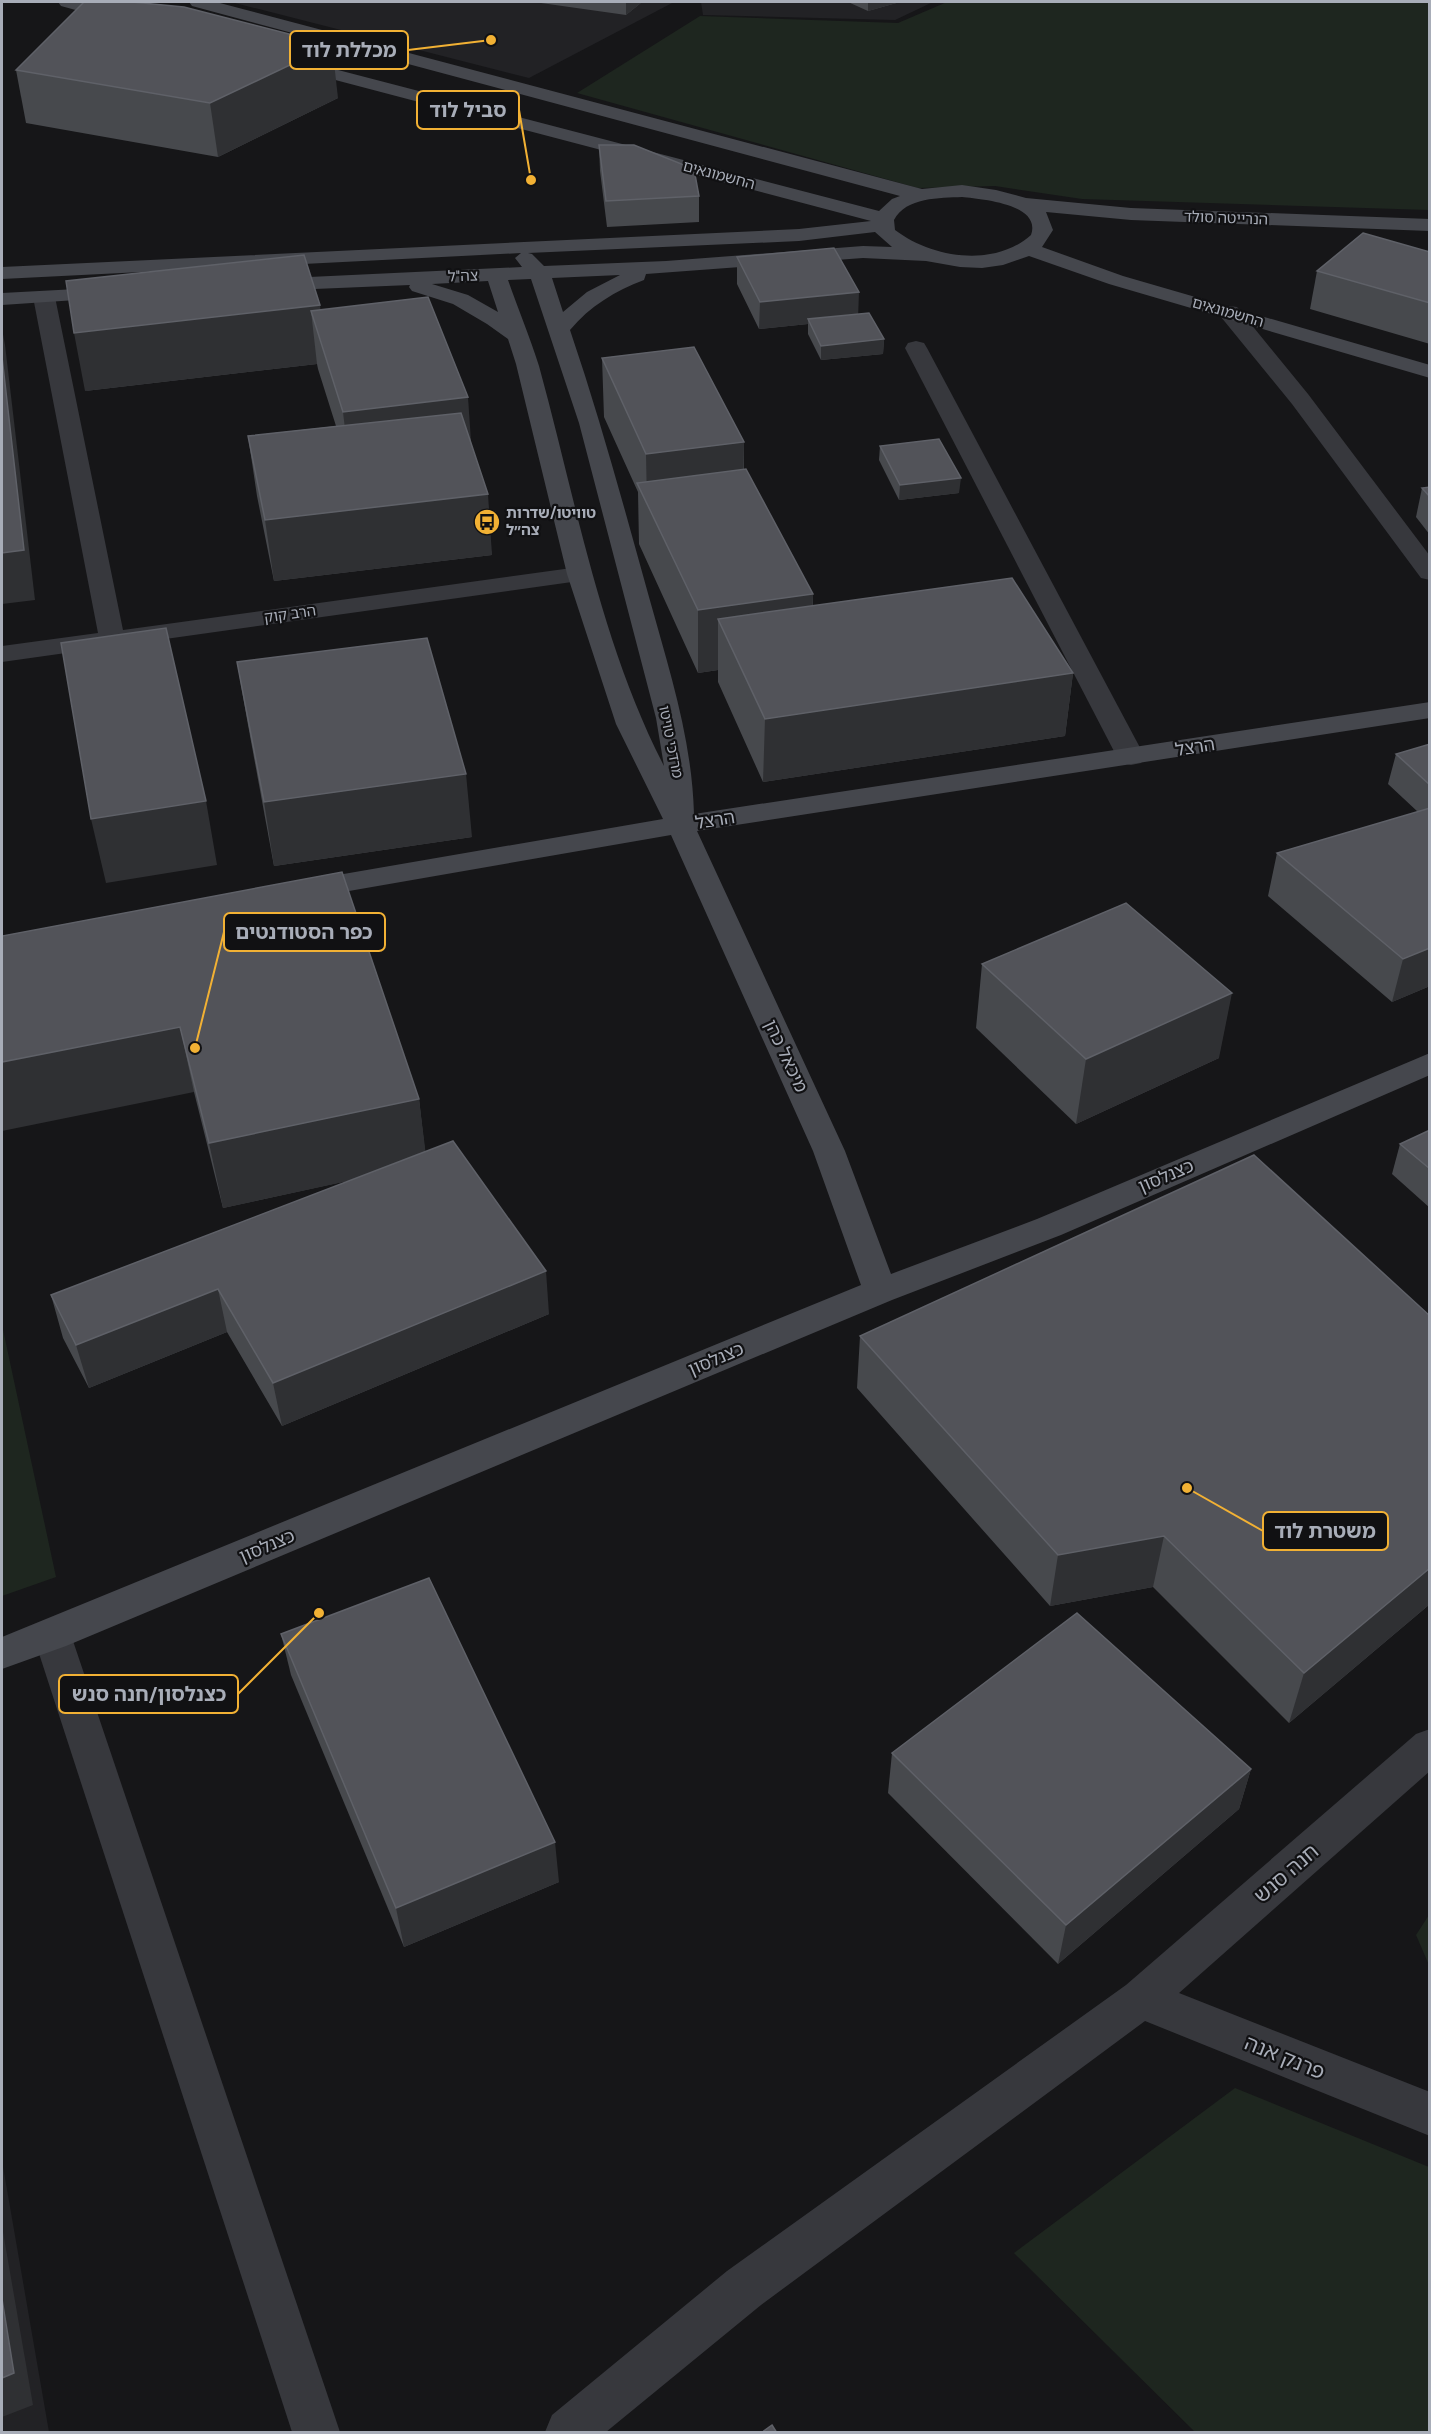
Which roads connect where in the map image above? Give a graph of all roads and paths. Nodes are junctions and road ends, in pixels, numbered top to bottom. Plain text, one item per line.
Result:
1 (67, 2) edge
2 (198, 2) edge
3 (141, 23) edge
4 (280, 60) edge
5 (755, 184) junction
6 (920, 195) junction
7 (1022, 204) junction
8 (884, 221) junction
9 (1430, 225) edge
10 (727, 238) junction
11 (514, 247) junction
12 (1028, 249) junction
13 (924, 255) junction
14 (666, 267) junction
15 (2, 273) edge
16 (540, 274) junction
17 (496, 275) junction
18 (361, 280) junction
19 (244, 286) edge
20 (138, 292) edge
21 (44, 297) junction
22 (2, 299) edge
23 (1229, 312) junction
24 (560, 328) junction
25 (518, 337) junction
26 (916, 348) dead end
27 (1430, 372) edge
28 (1430, 573) edge
29 (579, 574) junction
30 (112, 639) junction
31 (2, 654) edge
32 (1430, 710) edge
33 (1131, 757) junction
34 (680, 825) junction
35 (282, 893) edge
36 (1430, 1062) edge
37 (880, 1291) junction
38 (52, 1635) junction
39 (2, 1653) edge
40 (1430, 1746) edge
41 (1141, 1999) junction
42 (1430, 2114) edge
43 (316, 2433) edge
44 (569, 2433) edge

1 - 3 street
2 - 6 street, החשמונאים
4 - 5 street, החשמונאים
5 - 8 street, החשמונאים
5 - 10 street
6 - 7 street, הנרייטה סולד
6 - 8 street
7 - 9 street, הנרייטה סולד
7 - 12 street
8 - 10 street, צה"ל
8 - 13 street
10 - 11 street, צה"ל
11 - 15 street, צה"ל
11 - 16 street, מרדכי טויטו
11 - 17 street
12 - 13 street
12 - 23 street, החשמונאים
13 - 14 street, צה"ל
14 - 16 street, צה"ל
14 - 24 street
16 - 17 street, צה"ל
16 - 24 street, מרדכי טויטו
17 - 18 street, צה"ל
17 - 25 street, מרדכי טויטו
18 - 19 street, צה"ל
18 - 25 street
20 - 21 street
21 - 22 street
21 - 30 street
23 - 27 street, החשמונאים
23 - 28 street
24 - 34 street, מרדכי טויטו
25 - 29 street, מרדכי טויטו
26 - 33 street
29 - 30 street, הרב קוק
29 - 34 street, מרדכי טויטו
30 - 31 street, הרב קוק
32 - 33 street, הרצל
33 - 34 street, הרצל
34 - 35 street, הרצל
34 - 37 street, מיכאל כהן
36 - 37 street, כצנלסון
37 - 38 street, כצנלסון
38 - 39 street, כצנלסון
38 - 43 street
40 - 41 street, חנה סנש
41 - 42 street, פרנק אנה
41 - 44 street, חנה סנש

